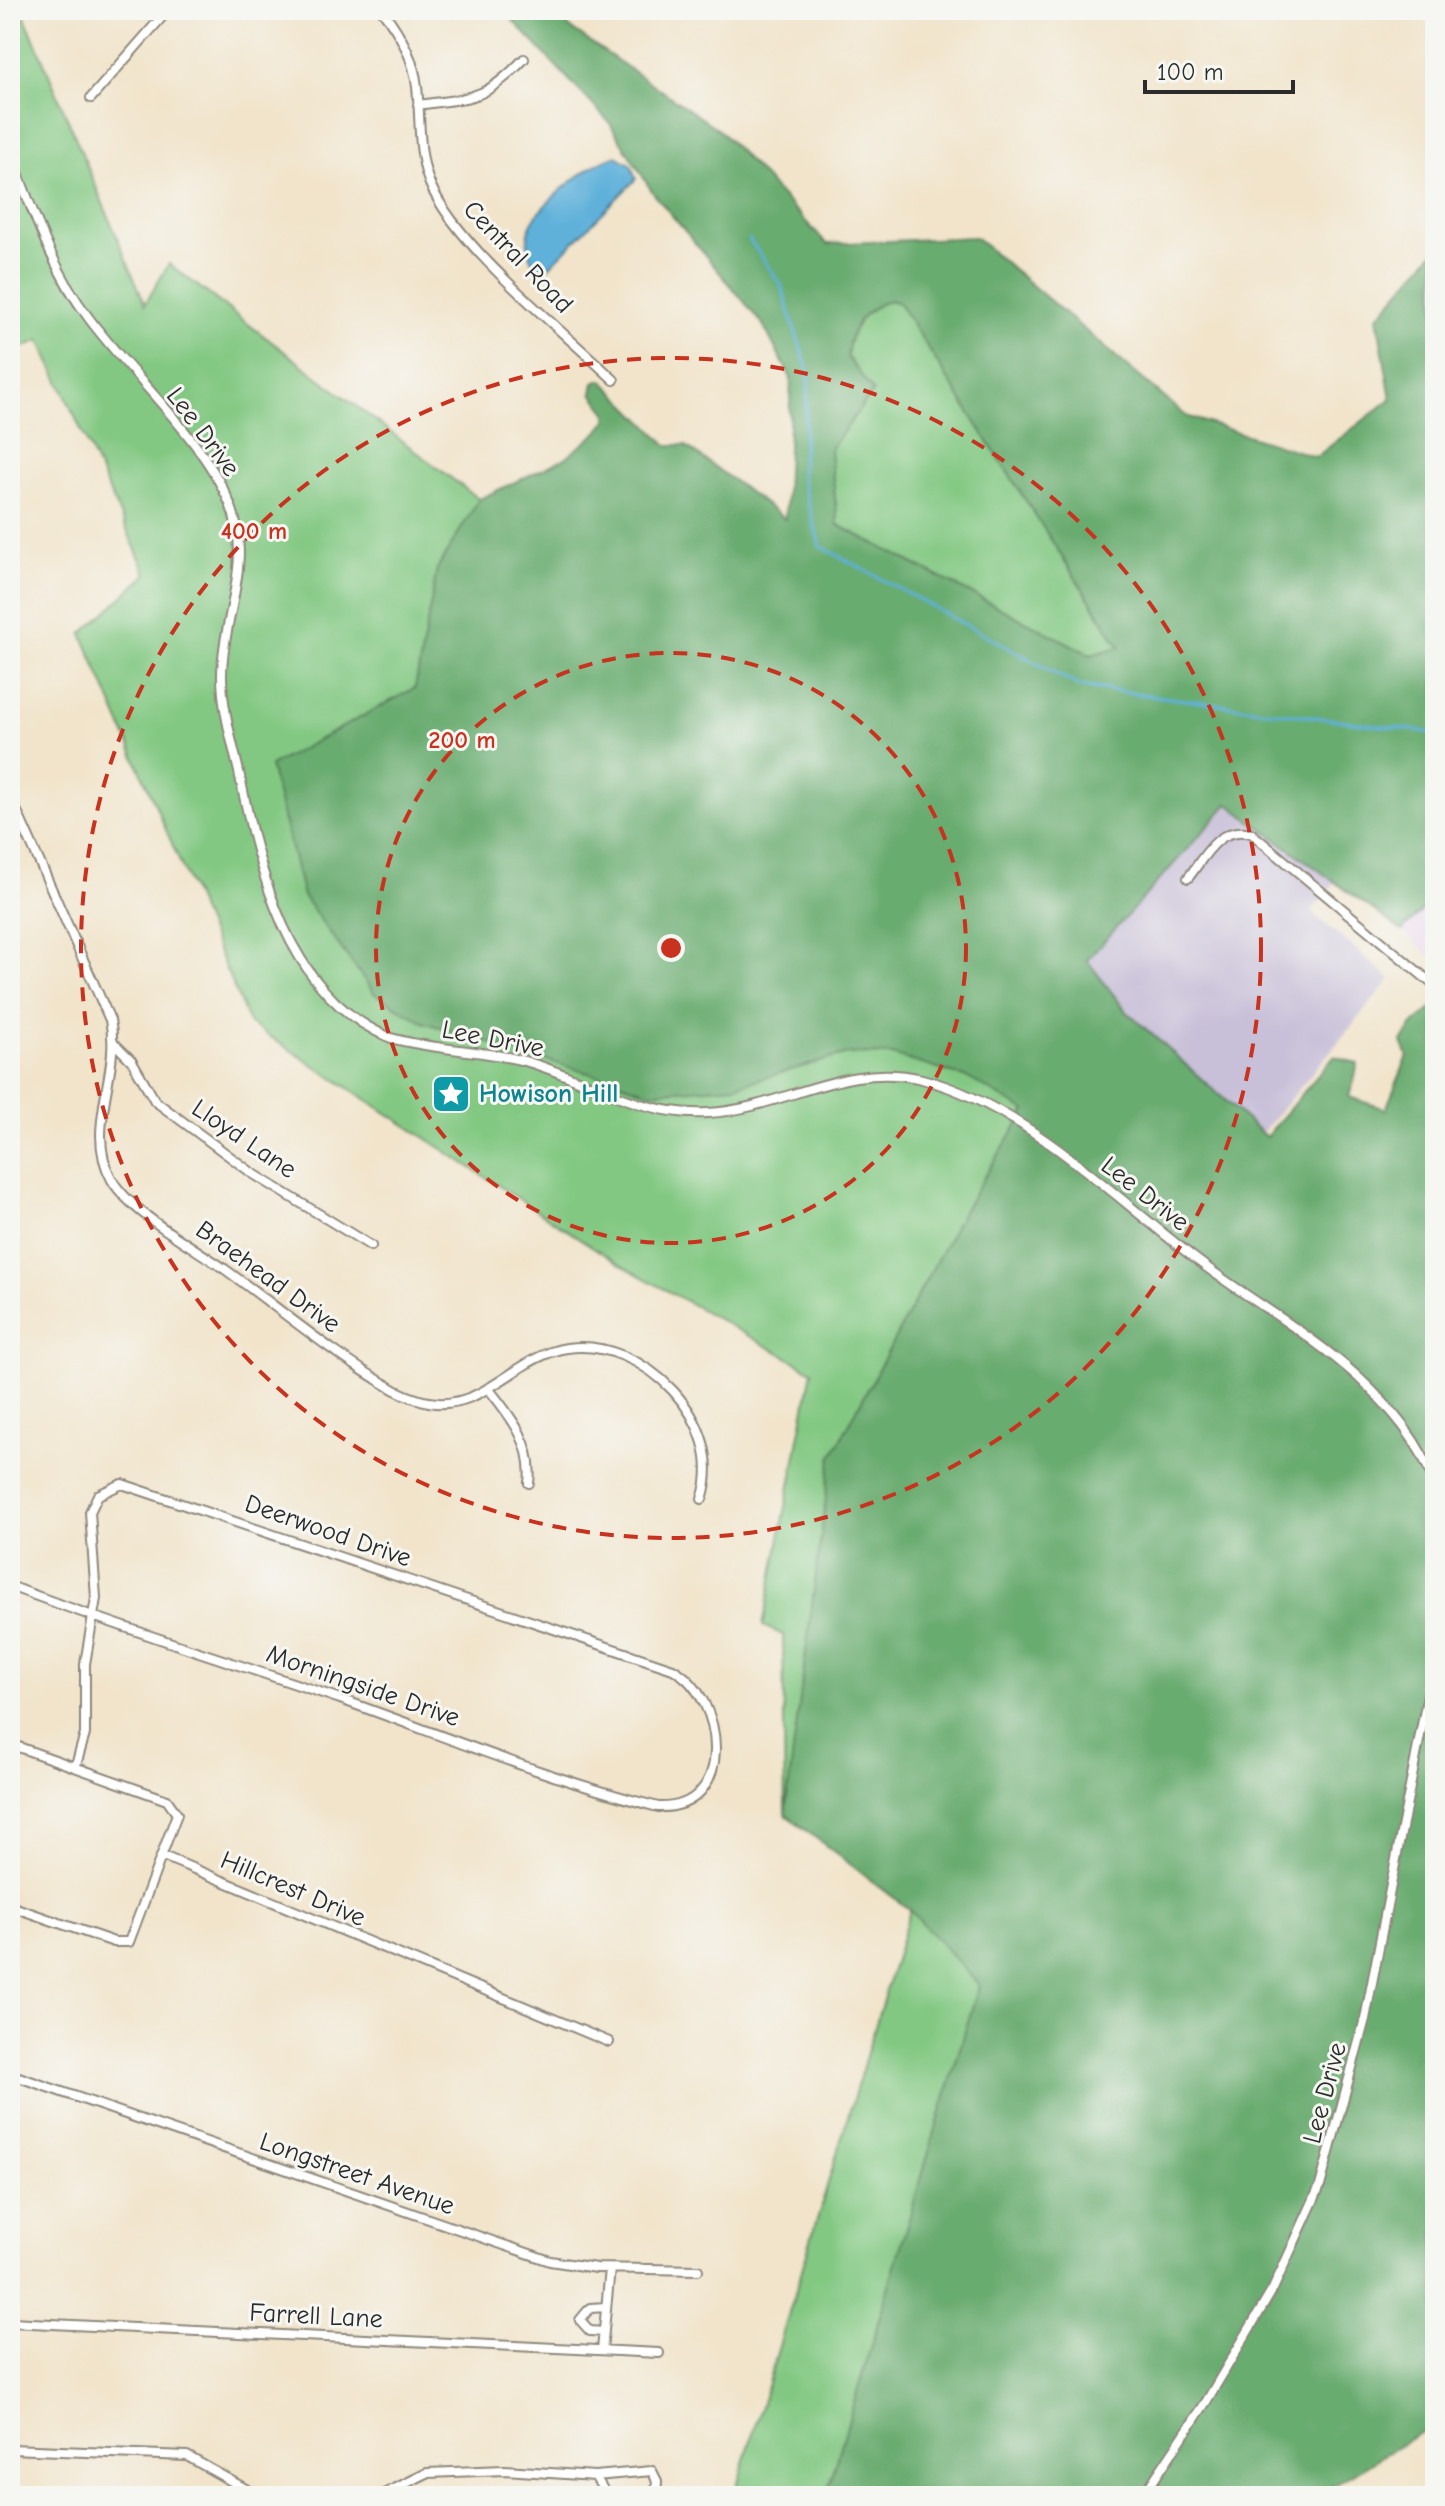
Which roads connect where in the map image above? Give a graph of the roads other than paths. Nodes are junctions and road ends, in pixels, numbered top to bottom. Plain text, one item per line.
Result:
1 (168, 10) edge
2 (382, 10) edge
3 (524, 59) dead end
4 (91, 98) dead end
5 (418, 105) junction
6 (10, 153) edge
7 (614, 380) dead end
8 (10, 796) edge
9 (1188, 878) dead end
10 (1435, 986) edge
11 (115, 1044) junction
12 (371, 1246) dead end
13 (488, 1388) junction
14 (529, 1483) dead end
15 (1435, 1485) edge
16 (702, 1499) dead end
17 (10, 1586) edge
18 (92, 1614) junction
19 (1435, 1658) edge
20 (10, 1744) edge
21 (76, 1765) junction
22 (702, 1793) joint
23 (163, 1856) junction
24 (10, 1906) edge
25 (609, 2042) dead end
26 (10, 2074) edge
27 (610, 2269) junction
28 (698, 2270) dead end
29 (606, 2307) junction
30 (10, 2322) edge
31 (604, 2332) junction
32 (602, 2350) junction
33 (659, 2353) dead end
34 (10, 2449) edge
35 (595, 2476) junction
36 (258, 2496) edge
37 (380, 2496) edge
38 (607, 2496) edge
39 (656, 2496) edge
40 (1143, 2496) edge

1 - 4 street
2 - 5 street, Central Road
3 - 5 street
5 - 7 street, Central Road
6 - 15 street, Lee Drive
8 - 11 street, Braehead Drive
9 - 10 street
11 - 12 street, Lloyd Lane
11 - 13 street, Braehead Drive
13 - 14 street
13 - 16 street, Braehead Drive
17 - 18 street, Morningside Drive
18 - 21 street, Deerwood Drive
18 - 22 street, Morningside Drive
18 - 22 street, Deerwood Drive
19 - 40 street, Lee Drive
20 - 21 street
21 - 23 street
23 - 24 street
23 - 25 street, Hillcrest Drive
26 - 27 street, Longstreet Avenue
27 - 28 street, Longstreet Avenue
27 - 29 street
29 - 31 street
29 - 31 street
30 - 32 street, Farrell Lane
31 - 32 street
32 - 33 street, Farrell Lane
34 - 36 street
35 - 37 street
35 - 38 street
35 - 39 street

